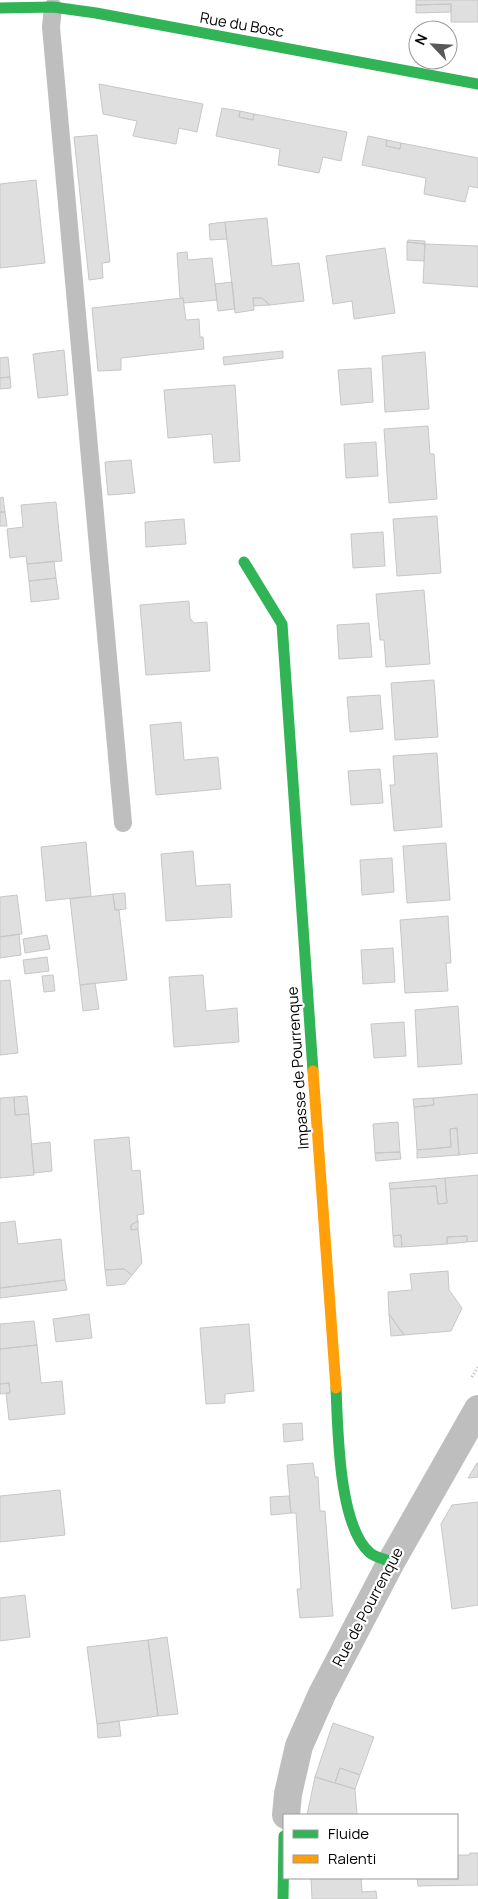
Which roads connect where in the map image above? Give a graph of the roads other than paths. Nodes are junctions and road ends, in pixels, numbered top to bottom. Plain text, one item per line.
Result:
1 (53, 7) junction
2 (0, 8) edge
3 (478, 84) edge
4 (244, 562) dead end
5 (123, 823) dead end
6 (478, 1409) edge
7 (391, 1562) junction
8 (286, 1814) edge
9 (283, 1879) edge
10 (283, 1899) edge

1 - 2 street, Rue du Bosc
1 - 3 street, Rue du Bosc
1 - 5 lane
4 - 7 street, Impasse de Pourrenque
6 - 7 street, Rue de Pourrenque
7 - 8 street, Rue de Pourrenque
9 - 10 street

